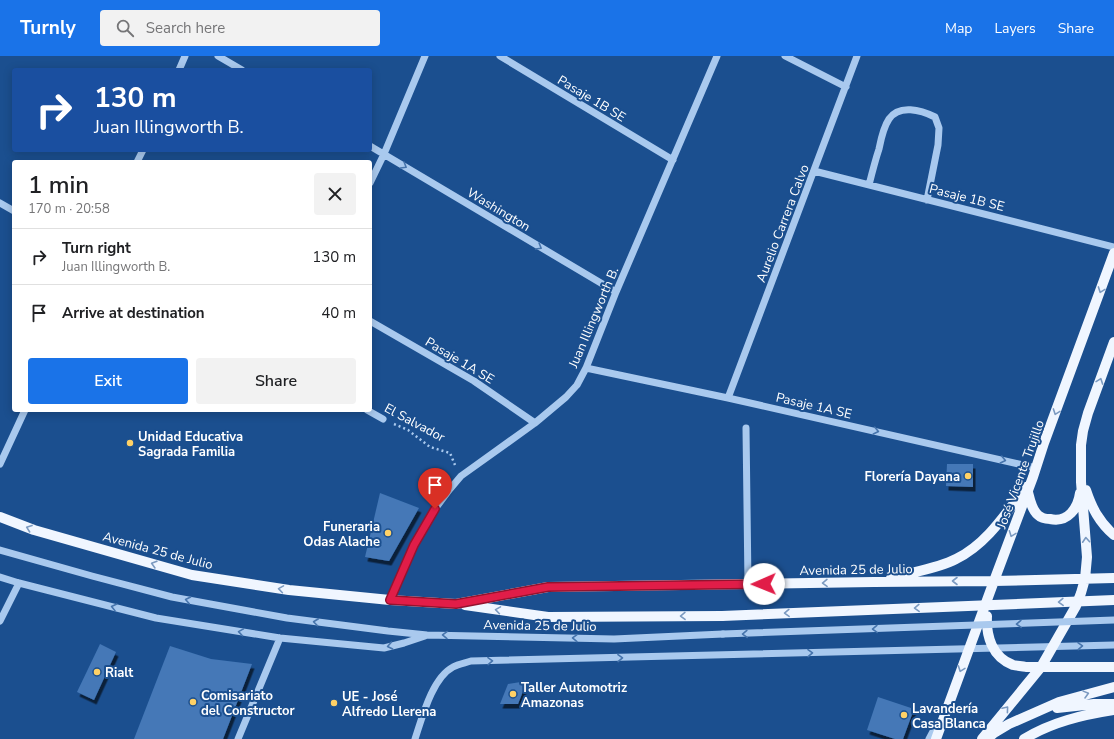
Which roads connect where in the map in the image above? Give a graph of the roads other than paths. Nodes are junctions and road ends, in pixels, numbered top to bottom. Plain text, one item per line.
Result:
1 (185, 56) edge
2 (218, 56) edge
3 (425, 56) edge
4 (500, 56) edge
5 (717, 56) edge
6 (785, 56) edge
7 (857, 56) edge
8 (180, 68) edge
9 (239, 68) edge
10 (846, 87) junction
11 (372, 147) edge
12 (384, 154) junction
13 (672, 160) junction
14 (814, 171) junction
15 (372, 180) edge
16 (869, 185) junction
17 (927, 200) junction
18 (0, 203) edge
19 (12, 210) edge
20 (1114, 247) edge
21 (1114, 253) edge
22 (616, 292) junction
23 (372, 322) edge
24 (1114, 342) edge
25 (586, 368) junction
26 (728, 398) junction
27 (23, 412) edge
28 (371, 412) edge
29 (383, 419) road end
30 (535, 423) junction
31 (746, 428) dead end
32 (1080, 459) junction
33 (0, 464) edge
34 (1035, 472) junction
35 (1081, 482) junction
36 (1028, 492) junction
37 (0, 517) edge
38 (1114, 535) edge
39 (0, 550) edge
40 (0, 577) edge
41 (1114, 578) edge
42 (1085, 579) junction
43 (874, 582) junction
44 (19, 583) junction
45 (748, 584) junction
46 (992, 585) junction
47 (390, 600) junction
48 (1114, 600) edge
49 (456, 604) junction
50 (1114, 620) edge
51 (0, 621) edge
52 (428, 635) junction
53 (280, 638) junction
54 (1114, 645) edge
55 (1052, 646) junction
56 (992, 647) junction
57 (969, 649) junction
58 (1041, 667) junction
59 (1114, 667) edge
60 (1114, 687) edge
61 (949, 703) junction
62 (1114, 704) edge
63 (1114, 710) edge
64 (1028, 716) junction
65 (238, 739) edge
66 (415, 739) edge
67 (929, 739) edge
68 (936, 739) edge
69 (982, 739) edge
70 (987, 739) edge
71 (1024, 739) edge

1 - 8 street
2 - 9 street
3 - 12 street
4 - 13 street, Pasaje 1B SE
5 - 13 street, Juan Illingworth B.
6 - 10 street
7 - 10 street, Aurelio Carrera Calvo
10 - 14 street, Aurelio Carrera Calvo
11 - 12 street, Washington
12 - 15 street
12 -> 22 street, Washington
13 - 22 street, Juan Illingworth B.
14 - 16 street, Pasaje 1B SE
14 - 26 street, Aurelio Carrera Calvo
16 - 17 street, Pasaje 1B SE
16 - 17 street
17 - 20 street, Pasaje 1B SE
18 - 19 street
21 -> 34 main road, José Vicente Trujillo
22 - 25 street, Juan Illingworth B.
23 - 30 street, Pasaje 1A SE
32 -> 24 main road
25 - 26 street, Pasaje 1A SE
25 - 30 street, Juan Illingworth B.
26 -> 34 street, Pasaje 1A SE
27 - 33 street
28 - 29 street, El Salvador
30 - 47 street, Juan Illingworth B.
31 - 45 street
32 - 35 main road
32 - 38 main road
34 - 36 main road, José Vicente Trujillo
34 - 43 main road
35 - 36 main road
42 -> 35 main road
36 -> 46 main road, José Vicente Trujillo
47 -> 37 main road, Avenida 25 de Julio
52 -> 39 street, Avenida 25 de Julio
40 - 44 street, Avenida 25 de Julio
41 - 42 main road, Avenida 25 de Julio
42 - 46 main road, Avenida 25 de Julio
42 - 55 main road
43 -> 45 main road, Avenida 25 de Julio
46 -> 43 main road, Avenida 25 de Julio
44 - 51 street
53 -> 44 street, Avenida 25 de Julio
45 - 49 main road, Avenida 25 de Julio
46 - 56 main road
46 - 57 main road, José Vicente Trujillo
47 - 49 main road, Avenida 25 de Julio
48 -> 49 main road, Avenida 25 de Julio, bridge
50 -> 52 street, Avenida 25 de Julio, bridge
52 -> 53 street, Avenida 25 de Julio
53 - 65 street
55 -> 54 street
55 - 56 street
55 - 58 main road
56 - 57 street
56 - 58 main road
57 -> 61 main road, José Vicente Trujillo
66 -> 57 street
58 - 59 main road
69 -> 58 main road
64 -> 60 main road
61 - 67 street
61 - 68 main road, José Vicente Trujillo
62 - 64 main road
63 - 71 main road
64 - 70 main road

